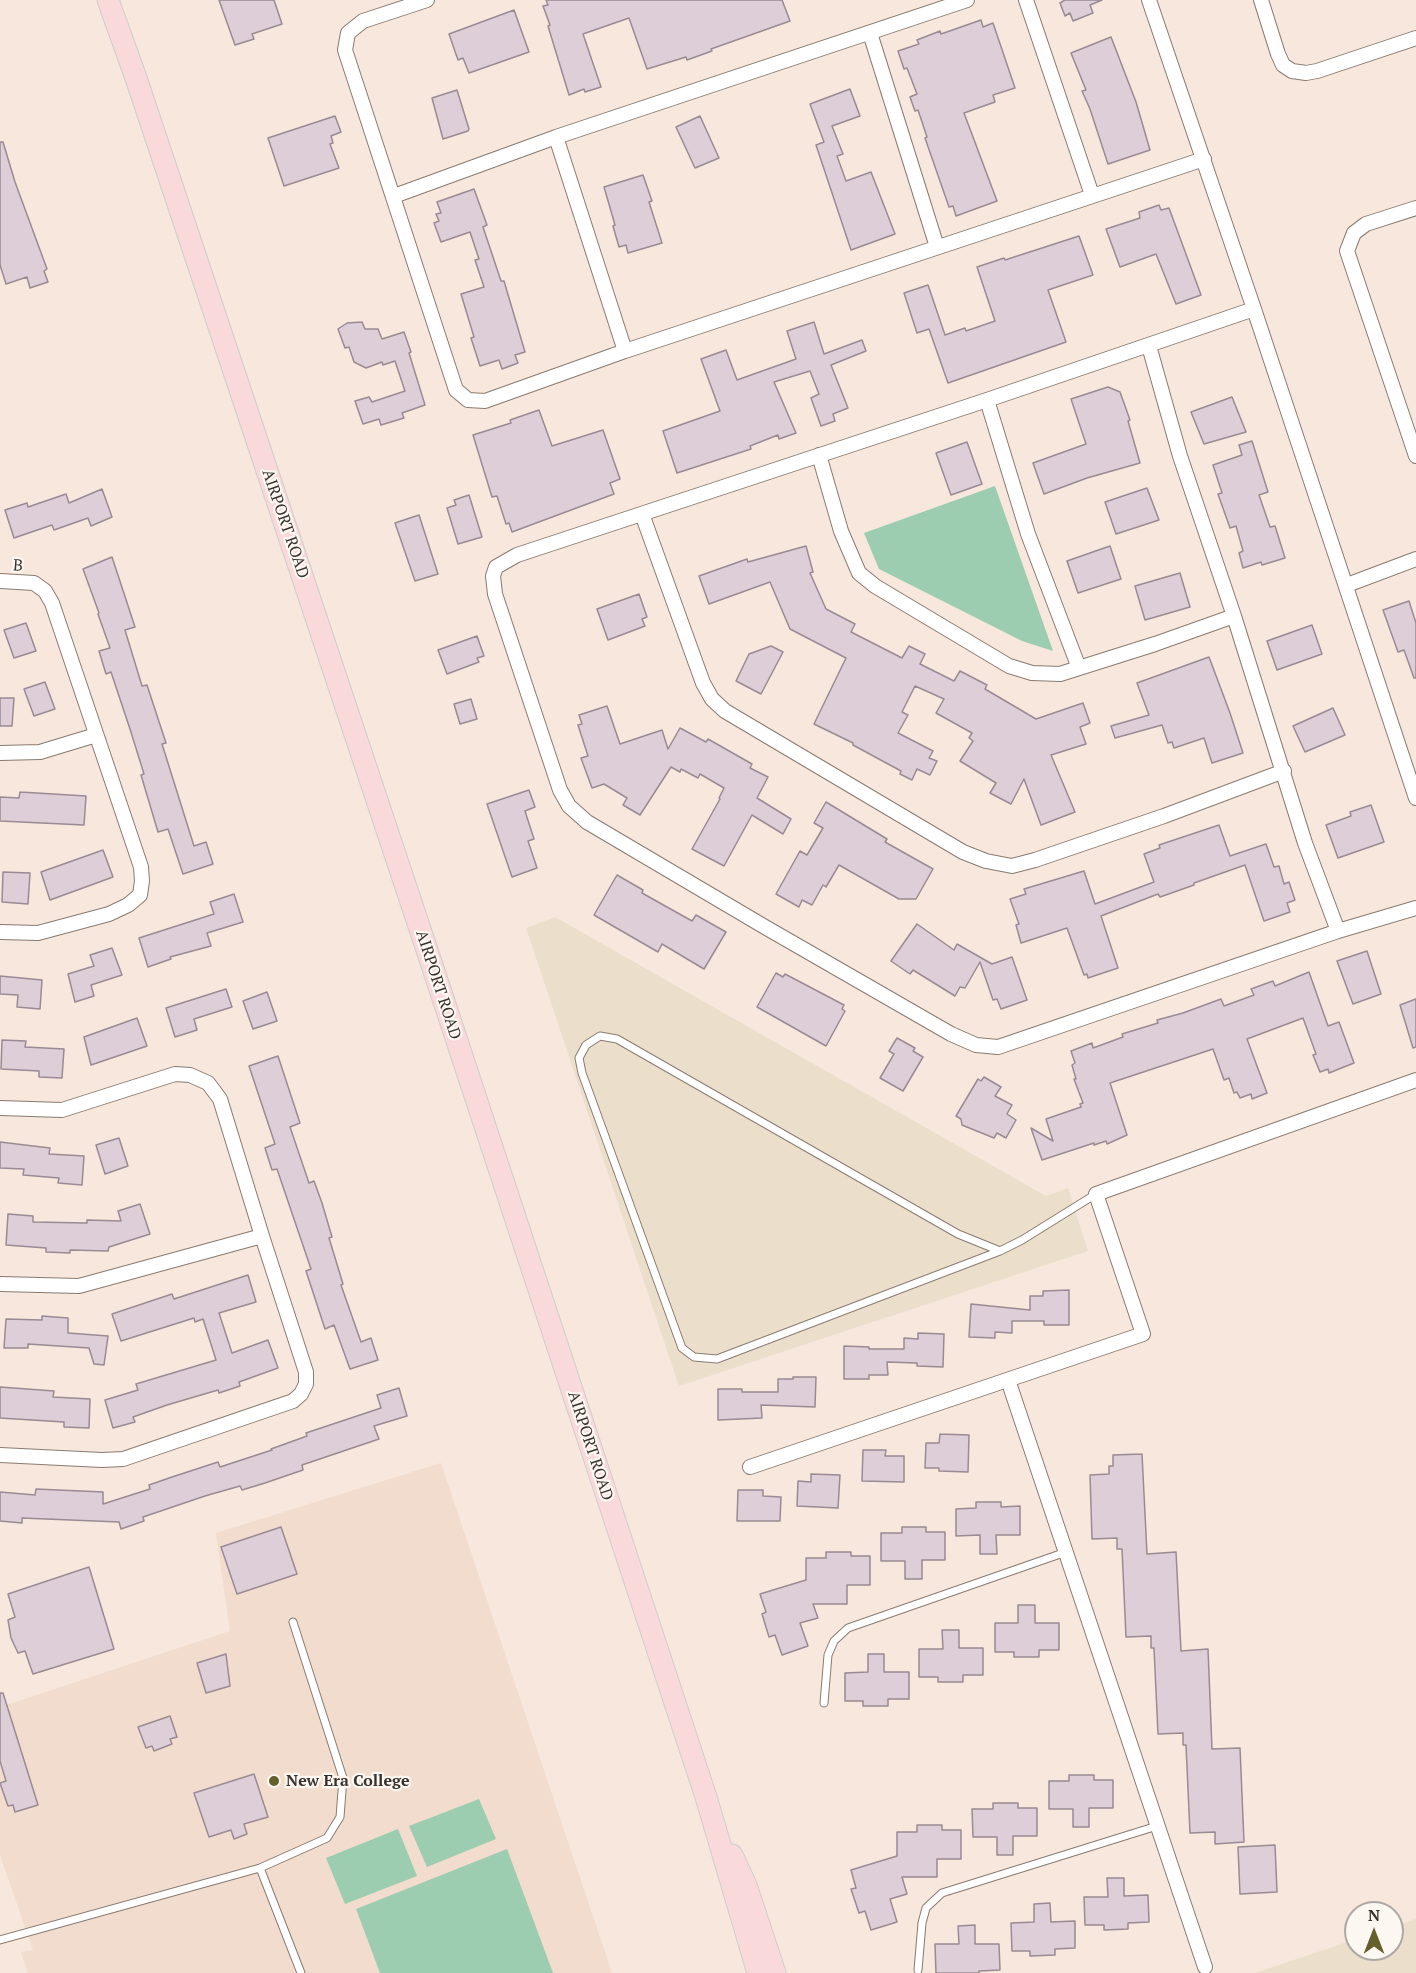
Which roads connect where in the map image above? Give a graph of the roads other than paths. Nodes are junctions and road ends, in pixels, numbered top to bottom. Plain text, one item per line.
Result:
1 (108, 0) edge
2 (427, 0) edge
3 (967, 0) edge
4 (1026, 0) edge
5 (1149, 0) edge
6 (1261, 0) edge
7 (870, 33) junction
8 (1416, 38) edge
9 (556, 137) junction
10 (1204, 159) junction
11 (1092, 195) junction
12 (394, 196) junction
13 (1416, 208) edge
14 (937, 247) junction
15 (1254, 309) junction
16 (1149, 346) junction
17 (625, 351) junction
18 (987, 400) junction
19 (819, 455) junction
20 (1416, 456) edge
21 (642, 514) junction
22 (1416, 559) edge
23 (0, 581) edge
24 (1347, 585) junction
25 (1234, 616) junction
26 (1079, 668) junction
27 (96, 735) junction
28 (0, 753) edge
29 (1284, 771) junction
30 (1416, 798) edge
31 (1416, 908) edge
32 (1338, 931) junction
33 (0, 932) edge
34 (1416, 1080) edge
35 (0, 1108) edge
36 (1096, 1194) junction
37 (262, 1236) junction
38 (1000, 1251) junction
39 (0, 1284) edge
40 (1008, 1380) junction
41 (0, 1455) edge
42 (750, 1467) dead end
43 (1066, 1552) junction
44 (293, 1622) dead end
45 (824, 1703) dead end
46 (705, 1797) junction
47 (1158, 1826) junction
48 (260, 1868) junction
49 (0, 1940) edge
50 (1205, 1967) dead end
51 (918, 1970) dead end
52 (301, 1973) edge
53 (758, 1973) edge
54 (775, 1973) edge

1 - 46 main road, AIRPORT ROAD
2 - 12 street
3 - 7 street
4 - 11 street
5 - 10 street
6 - 8 street
7 - 9 street
7 - 14 street
9 - 12 street
9 - 17 street
10 - 11 street
10 - 15 street
11 - 14 street
12 - 17 street
13 - 20 street
14 - 17 street
15 - 16 street
15 - 24 street
16 - 18 street
16 - 25 street
18 - 19 street
18 - 26 street
19 - 21 street
19 - 26 street
21 - 29 street
21 - 32 street
22 - 24 street
23 - 27 street, B
24 - 30 street
25 - 26 street
25 - 29 street
27 - 28 street
27 - 33 street
29 - 32 street
31 - 32 street
34 - 36 street
35 - 37 street
36 - 38 lane
36 - 40 street
37 - 39 street
37 - 41 street
38 - 38 lane
40 - 42 street
40 - 43 street
43 - 45 lane
43 - 47 street
44 - 48 lane
46 - 53 main road, AIRPORT ROAD
46 - 54 main road
47 - 50 street
47 - 51 lane
48 - 49 lane
48 - 52 lane

